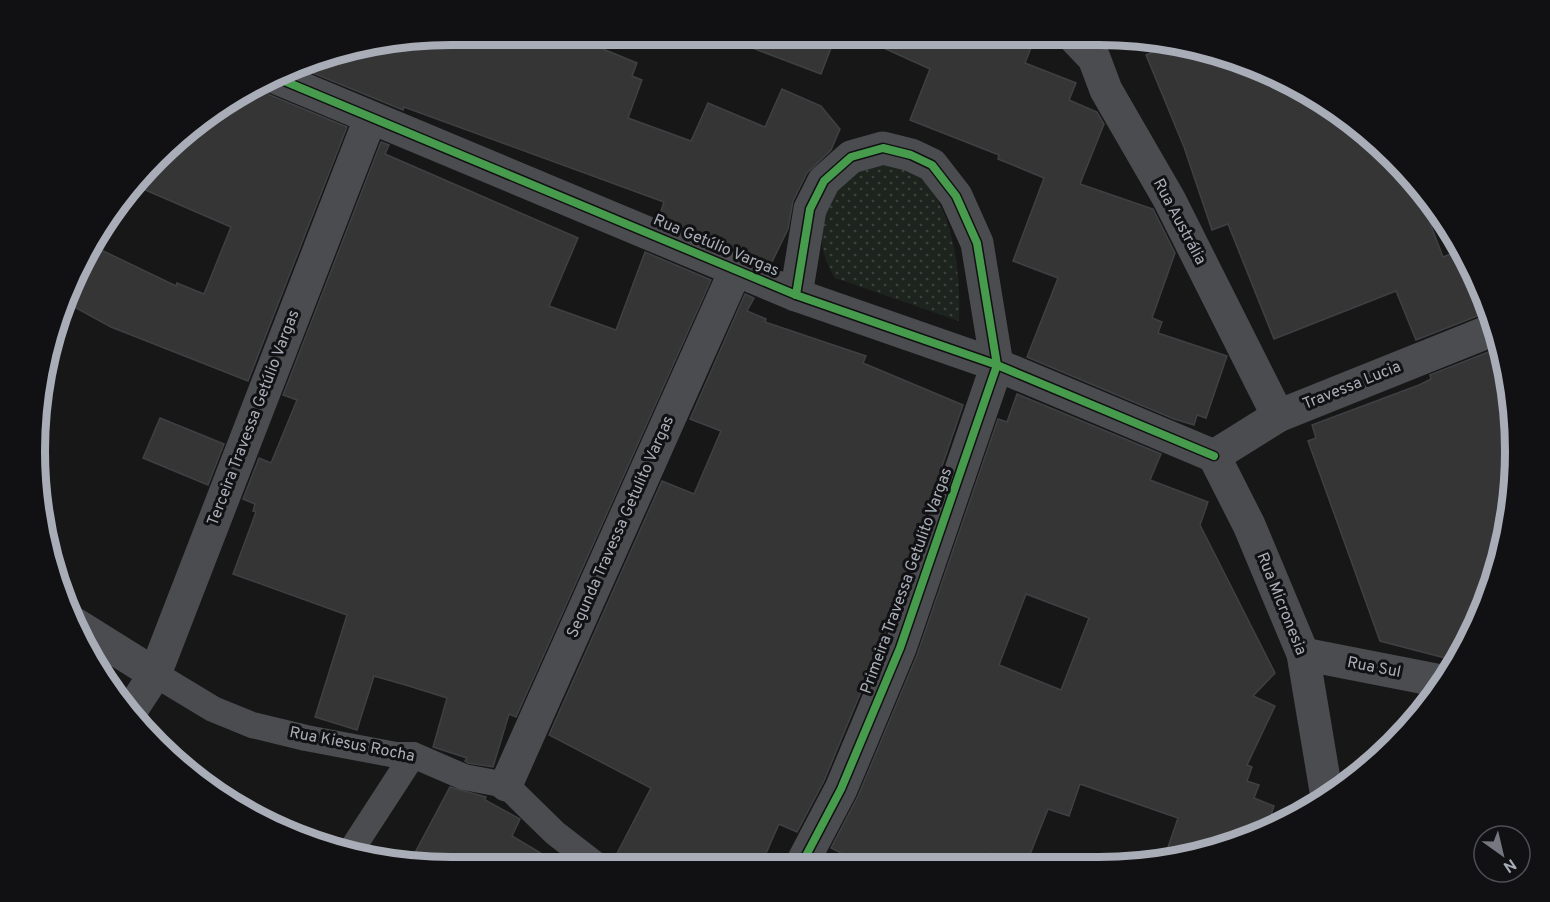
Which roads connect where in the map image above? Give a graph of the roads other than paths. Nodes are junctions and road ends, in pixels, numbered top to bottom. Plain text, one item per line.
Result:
1 (1082, 45) edge
2 (284, 81) edge
3 (370, 119) junction
4 (736, 269) junction
5 (796, 295) junction
6 (1487, 332) edge
7 (997, 365) junction
8 (1278, 416) junction
9 (1214, 456) junction
10 (87, 632) edge
11 (1303, 654) junction
12 (154, 674) junction
13 (1435, 680) edge
14 (135, 705) edge
15 (413, 755) junction
16 (506, 785) junction
17 (1326, 789) edge
18 (355, 845) edge
19 (586, 857) edge
20 (805, 857) edge

1 - 8 street, Rua Austrália
2 - 3 street, Rua Getúlio Vargas
3 - 4 street, Rua Getúlio Vargas
3 - 12 street, Terceira Travessa Getúlio Vargas
4 - 5 street, Rua Getúlio Vargas
4 - 16 street, Segunda Travessa Getulito Vargas
5 - 7 street, Rua Getúlio Vargas
5 - 7 street
6 - 8 street, Travessa Lucia
7 - 9 street, Rua Getúlio Vargas
7 - 20 street, Primeira Travessa Getulito Vargas
8 - 9 street, Travessa Lucia
9 - 11 street, Rua Micronesia
10 - 12 street
11 - 13 street, Rua Sul
11 - 17 street, Rua Micronesia
12 - 14 street, Terceira Travessa Getúlio Vargas
12 - 15 lane, Rua Kiesus Rocha
15 - 16 lane, Rua Kiesus Rocha
15 - 18 lane
16 - 19 lane

